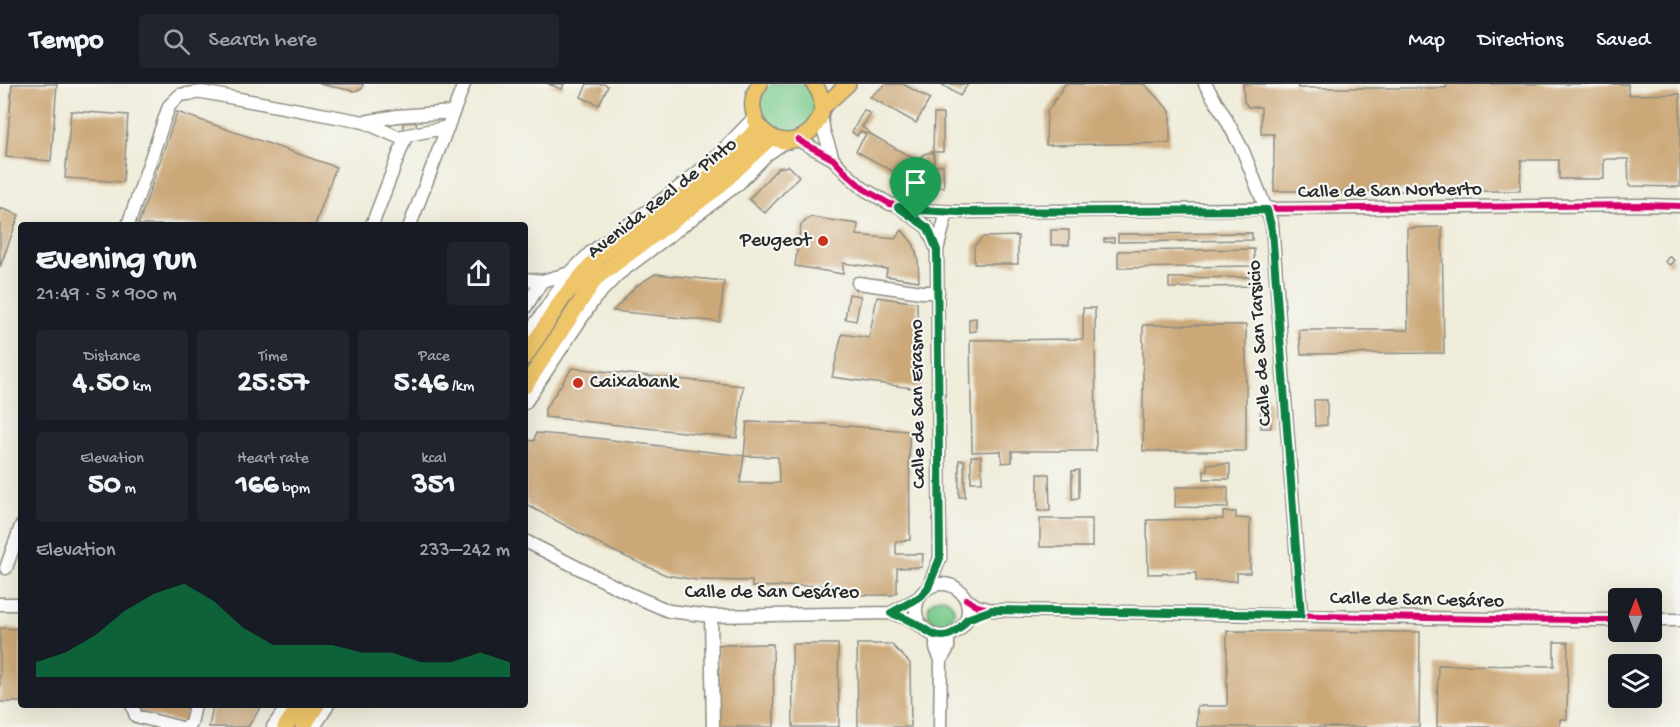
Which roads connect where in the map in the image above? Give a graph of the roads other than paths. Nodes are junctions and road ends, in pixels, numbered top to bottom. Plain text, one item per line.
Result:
1 (464, 84) edge
2 (814, 84) edge
3 (848, 84) edge
4 (1205, 84) edge
5 (756, 86) edge
6 (453, 112) junction
7 (822, 112) junction
8 (364, 122) junction
9 (757, 122) junction
10 (448, 127) junction
11 (406, 136) junction
12 (785, 139) junction
13 (833, 159) junction
14 (1680, 206) edge
15 (898, 207) junction
16 (1267, 210) junction
17 (946, 212) junction
18 (129, 222) edge
19 (373, 222) edge
20 (411, 222) edge
21 (937, 250) junction
22 (570, 273) junction
23 (528, 279) edge
24 (542, 281) junction
25 (858, 283) dead end
26 (938, 292) junction
27 (528, 303) edge
28 (528, 335) edge
29 (528, 352) edge
30 (528, 381) edge
31 (528, 398) edge
32 (18, 534) edge
33 (528, 543) edge
34 (940, 558) junction
35 (6, 568) dead end
36 (953, 586) junction
37 (924, 592) junction
38 (966, 599) junction
39 (0, 604) edge
40 (18, 604) edge
41 (992, 610) junction
42 (891, 613) junction
43 (1301, 615) junction
44 (711, 616) junction
45 (967, 619) junction
46 (1608, 620) edge
47 (1662, 620) edge
48 (1680, 620) edge
49 (922, 627) junction
50 (942, 635) junction
51 (133, 708) edge
52 (194, 708) edge
53 (286, 708) edge
54 (298, 708) edge
55 (315, 708) edge
56 (326, 708) edge
57 (178, 727) edge
58 (185, 727) edge
59 (273, 727) edge
60 (285, 727) edge
61 (303, 727) edge
62 (314, 727) edge
63 (713, 727) edge
64 (940, 727) edge

1 - 6 street
2 - 7 main road
3 - 7 main road
4 - 16 street, Calle de San Tarsicio
5 - 9 main road
6 - 8 street
6 - 10 street
7 - 12 main road, Avenida Real de Pinto
7 - 13 street, Calle de San Norberto
8 - 11 street
8 - 18 street
9 - 12 main road
9 - 22 street
9 - 29 main road, Avenida Real de Pinto
10 - 11 street
10 - 20 street
11 - 19 street
12 - 13 street, Calle de San Norberto
12 - 30 main road, Avenida Real de Pinto
12 - 31 street
13 - 15 street, Calle de San Norberto
14 - 16 street, Calle de San Norberto
15 - 17 street, Calle de San Norberto
15 - 21 street, Calle de San Erasmo
16 - 17 street, Calle de San Norberto
16 - 43 street, Calle de San Tarsicio
17 - 21 street, Calle de San Erasmo
21 - 26 street, Calle de San Erasmo
22 - 24 street
22 - 28 street
23 - 24 street
24 - 27 street
25 - 26 street
26 - 34 street, Calle de San Erasmo
32 - 35 street
33 - 44 street, Calle de San Cesáreo
34 - 36 street, Calle de San Erasmo
34 - 37 street, Calle de San Erasmo
36 - 37 street
36 - 38 street
37 - 42 street, Calle de San Cesáreo
37 - 49 street
38 - 41 street, Calle de San Cesáreo
38 - 45 street
39 - 40 street
41 - 43 street, Calle de San Cesáreo
41 - 45 street, Calle de San Cesáreo
42 - 44 street, Calle de San Cesáreo
42 - 49 street, Calle de San Cesáreo
43 - 46 street, Calle de San Cesáreo
44 - 63 street
45 - 50 street
47 - 48 street
49 - 50 street
50 - 64 street
51 - 57 street
52 - 58 street
53 - 59 street
54 - 60 main road
55 - 61 main road
56 - 62 street

